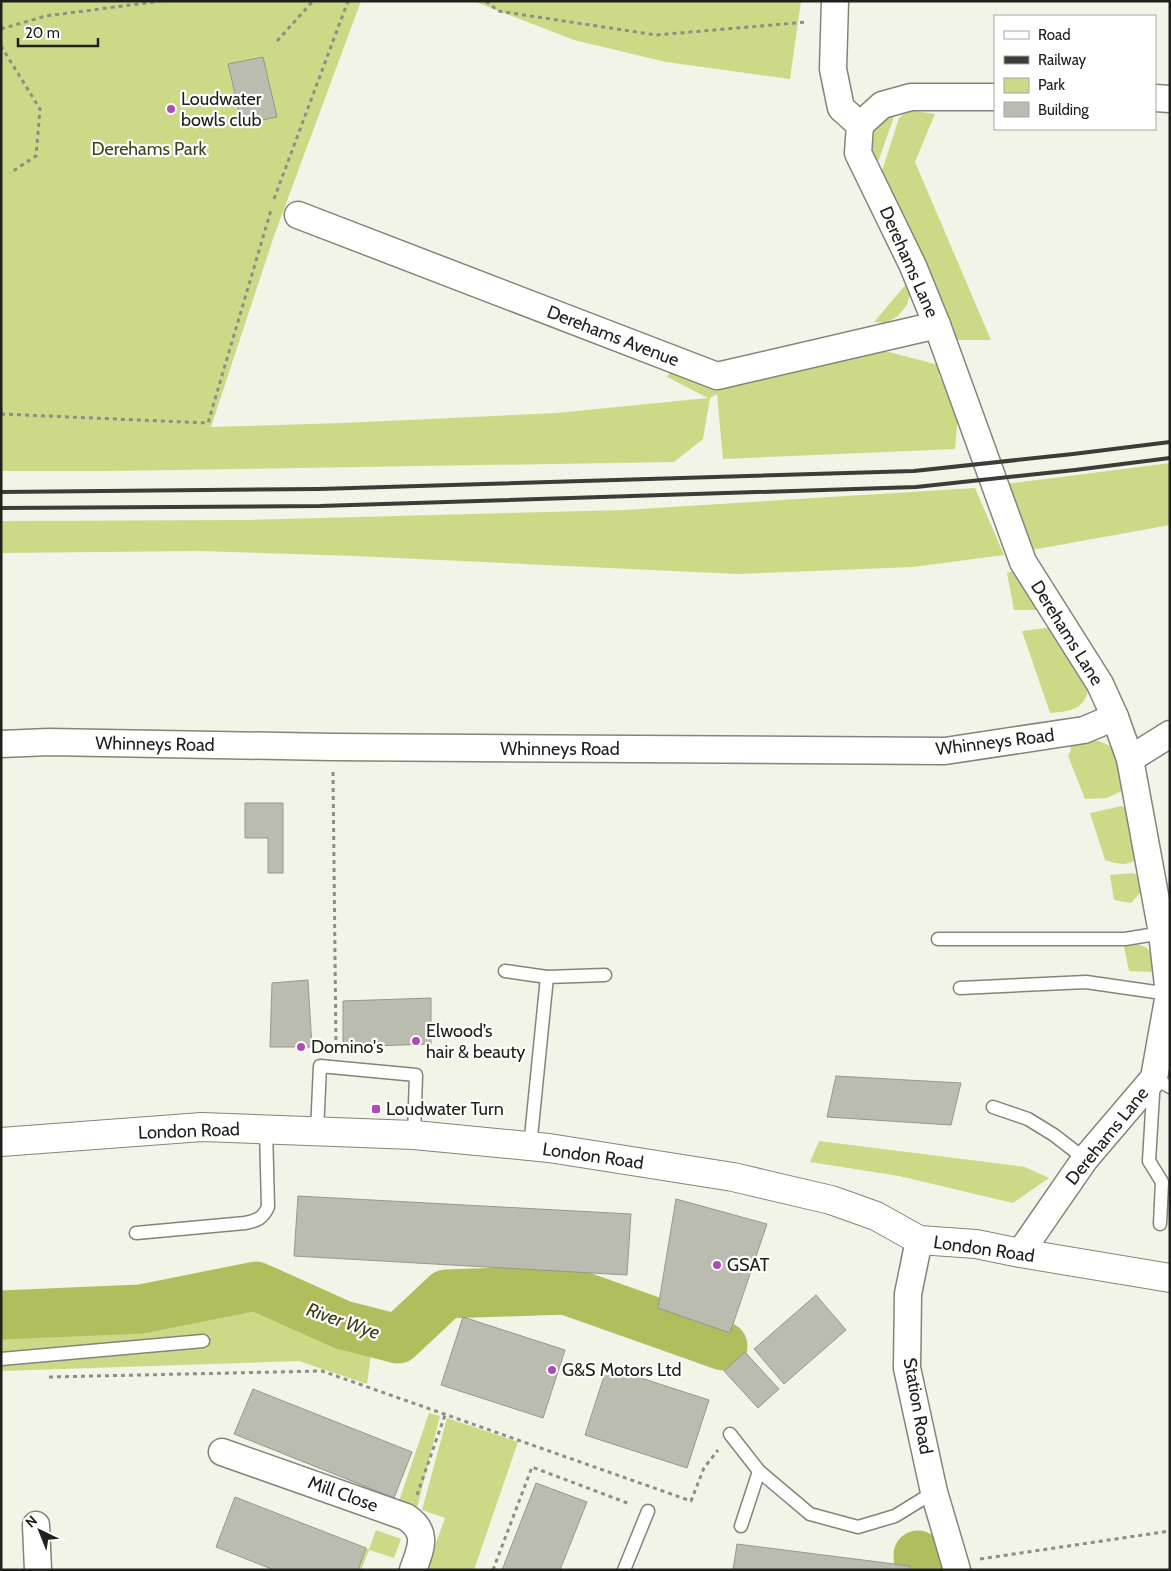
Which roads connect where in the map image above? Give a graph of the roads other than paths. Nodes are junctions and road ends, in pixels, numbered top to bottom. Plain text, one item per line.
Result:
1 (834, 10) edge
2 (994, 97) edge
3 (1156, 98) edge
4 (1170, 98) edge
5 (860, 125) junction
6 (298, 214) dead end
7 (937, 325) junction
8 (1115, 718) junction
9 (1170, 734) edge
10 (1, 744) edge
11 (1130, 759) junction
12 (1162, 933) junction
13 (938, 939) dead end
14 (505, 971) dead end
15 (605, 975) dead end
16 (547, 978) junction
17 (960, 988) dead end
18 (1168, 994) junction
19 (1162, 1083) edge
20 (993, 1107) dead end
21 (266, 1129) junction
22 (317, 1131) junction
23 (414, 1135) junction
24 (1, 1142) edge
25 (530, 1146) junction
26 (1085, 1160) junction
27 (1160, 1224) dead end
28 (136, 1232) dead end
29 (918, 1240) junction
30 (1020, 1253) junction
31 (1170, 1278) edge
32 (202, 1341) dead end
33 (1, 1359) edge
34 (730, 1434) road end
35 (222, 1452) dead end
36 (759, 1471) junction
37 (934, 1492) junction
38 (648, 1511) road end
39 (36, 1525) dead end
40 (742, 1526) dead end
41 (38, 1570) edge
42 (413, 1570) edge
43 (624, 1570) edge
44 (957, 1570) edge

1 - 5 street
2 - 5 street
3 - 4 street
5 - 7 street, Derehams Lane
6 - 7 street, Derehams Avenue
7 - 8 street, Derehams Lane
8 - 10 street, Whinneys Road
8 - 11 street, Derehams Lane
9 - 11 street
11 - 12 street, Derehams Lane
12 - 13 lane
12 - 18 street, Derehams Lane
14 - 16 lane
15 - 16 lane
16 - 25 lane
17 - 18 lane
18 - 19 street, Derehams Lane
19 - 26 street, Derehams Lane
19 - 27 lane
20 - 26 lane
21 - 22 main road, London Road
21 - 24 main road, London Road
21 - 28 lane
22 - 23 main road, London Road
22 - 23 lane
23 - 25 main road, London Road
25 - 29 main road, London Road
26 - 30 street, Derehams Lane
29 - 30 main road, London Road
29 - 37 street, Station Road
30 - 31 main road, London Road
32 - 33 lane
34 - 36 lane
35 - 42 street, Mill Close
36 - 37 lane
36 - 40 lane
37 - 44 street, Station Road
38 - 43 lane
39 - 41 street

